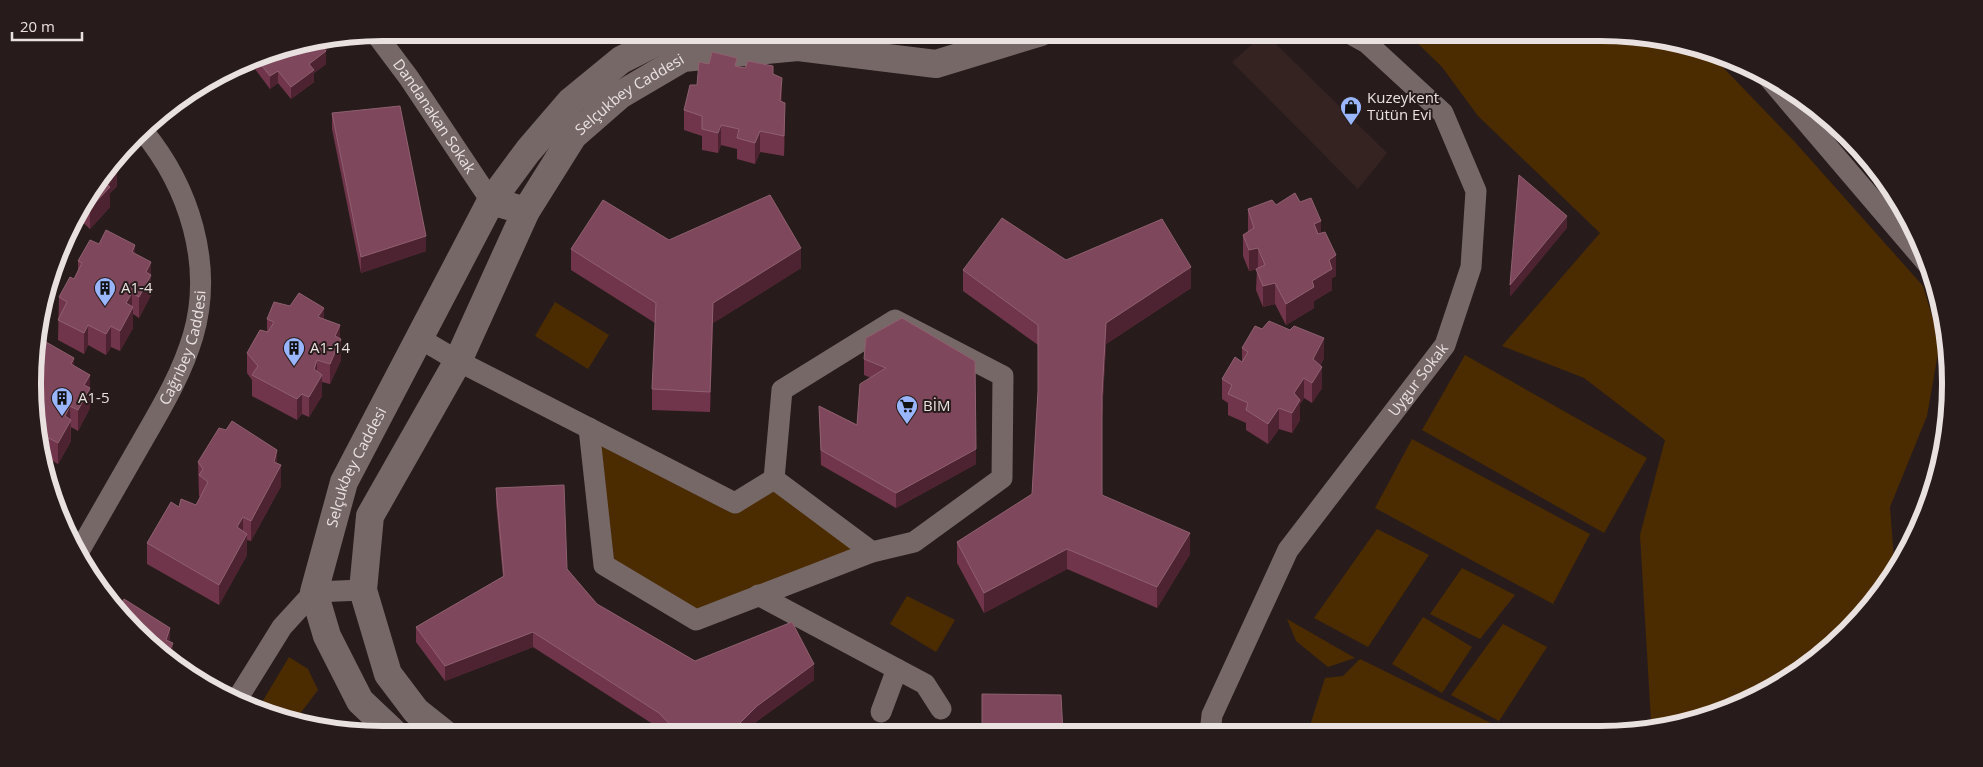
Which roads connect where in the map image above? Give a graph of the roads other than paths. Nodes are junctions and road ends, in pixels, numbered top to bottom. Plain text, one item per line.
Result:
1 (381, 41) edge
2 (658, 41) edge
3 (793, 41) edge
4 (805, 41) edge
5 (1011, 41) edge
6 (1363, 41) edge
7 (1783, 95) edge
8 (147, 136) edge
9 (491, 201) junction
10 (526, 211) junction
11 (1913, 248) edge
12 (420, 338) junction
13 (458, 361) junction
14 (589, 428) junction
15 (774, 479) junction
16 (82, 546) edge
17 (872, 552) junction
18 (363, 590) junction
19 (314, 592) junction
20 (758, 595) junction
21 (897, 669) junction
22 (240, 694) edge
23 (941, 709) dead end
24 (881, 712) dead end
25 (387, 726) edge
26 (435, 726) edge
27 (1211, 726) edge

1 - 9 street, Dandanakan Sokak
2 - 9 street, Selçukbey Caddesi
3 - 10 street, Selçukbey Caddesi
4 - 5 street, Selçukbey Caddesi
6 - 27 street, Uygur Sokak
7 - 11 street
8 - 16 street, Cağrıbey Caddesi
9 - 10 street
9 - 12 street, Selçukbey Caddesi
10 - 13 street, Selçukbey Caddesi
12 - 13 street
12 - 19 street, Selçukbey Caddesi
13 - 14 street
13 - 18 street, Selçukbey Caddesi
14 - 15 street
14 - 20 street
15 - 17 street
15 - 17 street
17 - 20 street
18 - 19 street
18 - 26 street, Selçukbey Caddesi
19 - 22 street
19 - 25 street
20 - 21 street
21 - 23 street
21 - 24 street

